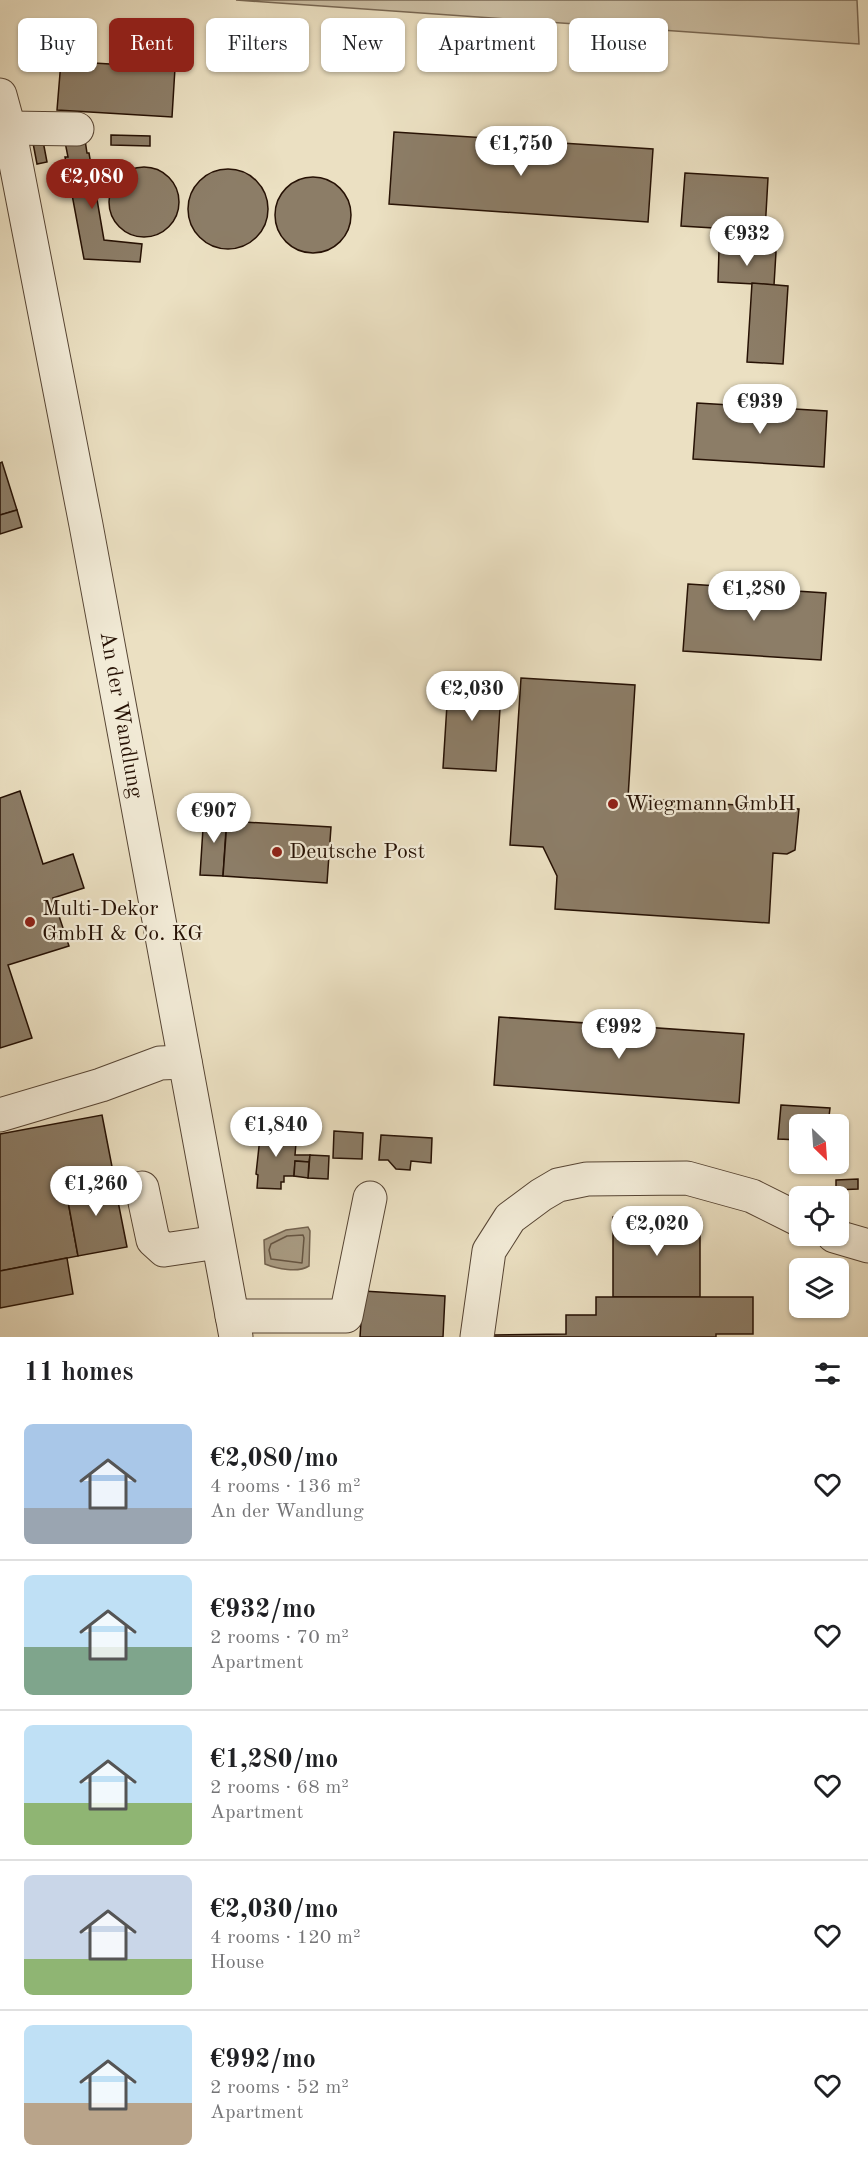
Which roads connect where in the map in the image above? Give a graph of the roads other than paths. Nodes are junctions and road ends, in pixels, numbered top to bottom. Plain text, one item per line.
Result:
1 (0, 95) edge
2 (9, 128) junction
3 (77, 129) dead end
4 (185, 1062) junction
5 (0, 1115) edge
6 (142, 1188) dead end
7 (370, 1198) dead end
8 (789, 1214) edge
9 (849, 1240) edge
10 (218, 1242) junction
11 (868, 1246) edge
12 (234, 1326) edge
13 (477, 1337) edge

1 - 2 street, An der Wandlung
2 - 3 street
2 - 4 street, An der Wandlung
4 - 5 street
4 - 10 street, An der Wandlung
6 - 10 street
7 - 12 street
8 - 13 street
9 - 11 street
10 - 12 street, An der Wandlung

